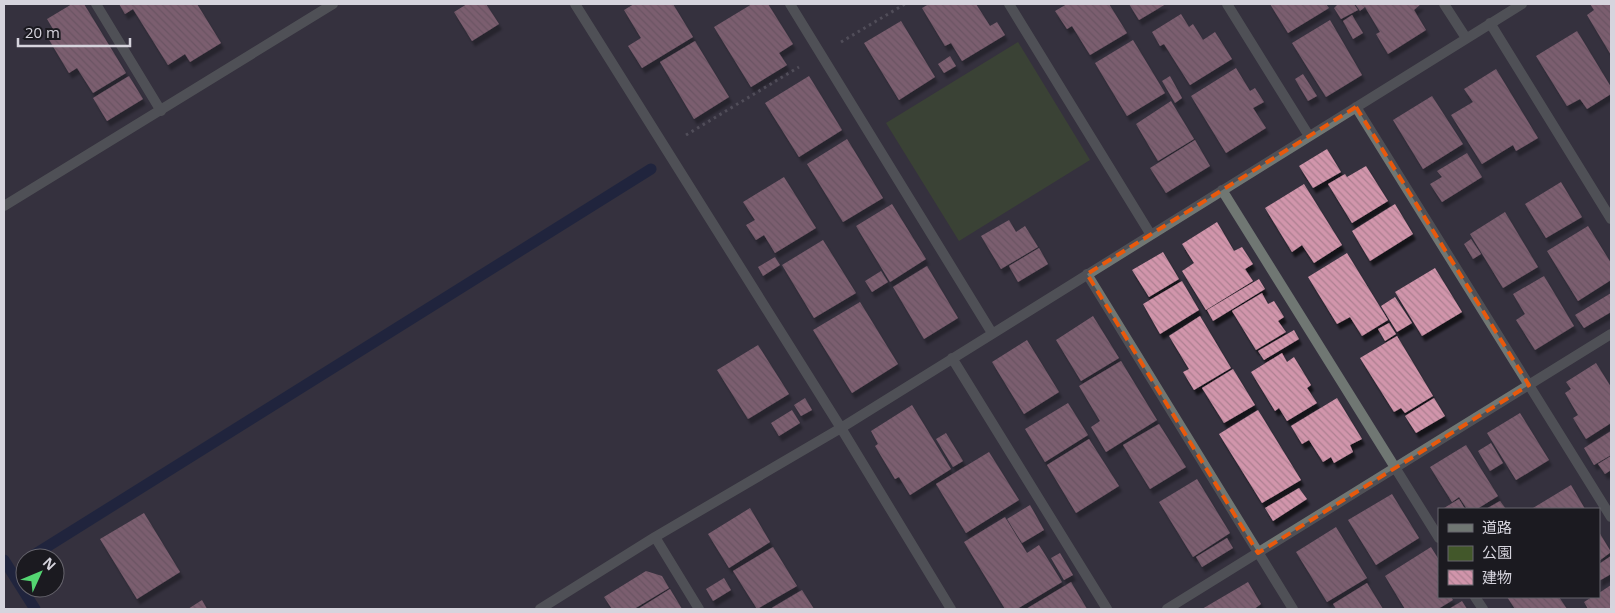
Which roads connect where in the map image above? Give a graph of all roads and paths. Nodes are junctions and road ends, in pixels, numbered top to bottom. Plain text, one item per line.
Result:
1 (96, 4) edge
2 (333, 4) edge
3 (575, 4) edge
4 (790, 4) edge
5 (905, 4) edge
6 (1009, 4) edge
7 (1227, 4) edge
8 (1444, 4) edge
9 (1522, 4) edge
10 (1490, 23) junction
11 (1466, 38) junction
12 (821, 54) junction
13 (1356, 107) junction
14 (161, 110) junction
15 (1309, 136) junction
16 (665, 148) junction
17 (1222, 190) junction
18 (4, 206) edge
19 (1611, 219) edge
20 (1151, 235) junction
21 (1087, 274) junction
22 (992, 333) junction
23 (1611, 334) edge
24 (952, 358) junction
25 (1529, 385) junction
26 (841, 428) junction
27 (1395, 468) junction
28 (1611, 517) edge
29 (1438, 536) edge
30 (655, 537) junction
31 (1258, 553) junction
32 (1476, 598) edge
33 (540, 609) edge
34 (699, 609) edge
35 (951, 609) edge
36 (1107, 609) edge
37 (1167, 609) edge
38 (1294, 609) edge
39 (1483, 609) edge

1 - 14 street
2 - 14 street
3 - 16 street
4 - 12 street
5 - 12 path
6 - 20 street
7 - 15 street
8 - 11 street
9 - 10 street
10 - 11 street
10 - 19 street
11 - 13 street
12 - 16 path
12 - 22 street
13 - 15 street
13 - 25 street
14 - 18 street
15 - 17 street
16 - 26 street
17 - 20 street
17 - 27 street
20 - 21 street
21 - 22 street
21 - 31 street
22 - 24 street
23 - 25 street
24 - 26 street
24 - 36 street
25 - 27 street
25 - 28 street
26 - 30 street
26 - 35 street
27 - 29 street
27 - 31 street
30 - 33 street
30 - 34 street
31 - 37 street
31 - 38 street
32 - 39 street

